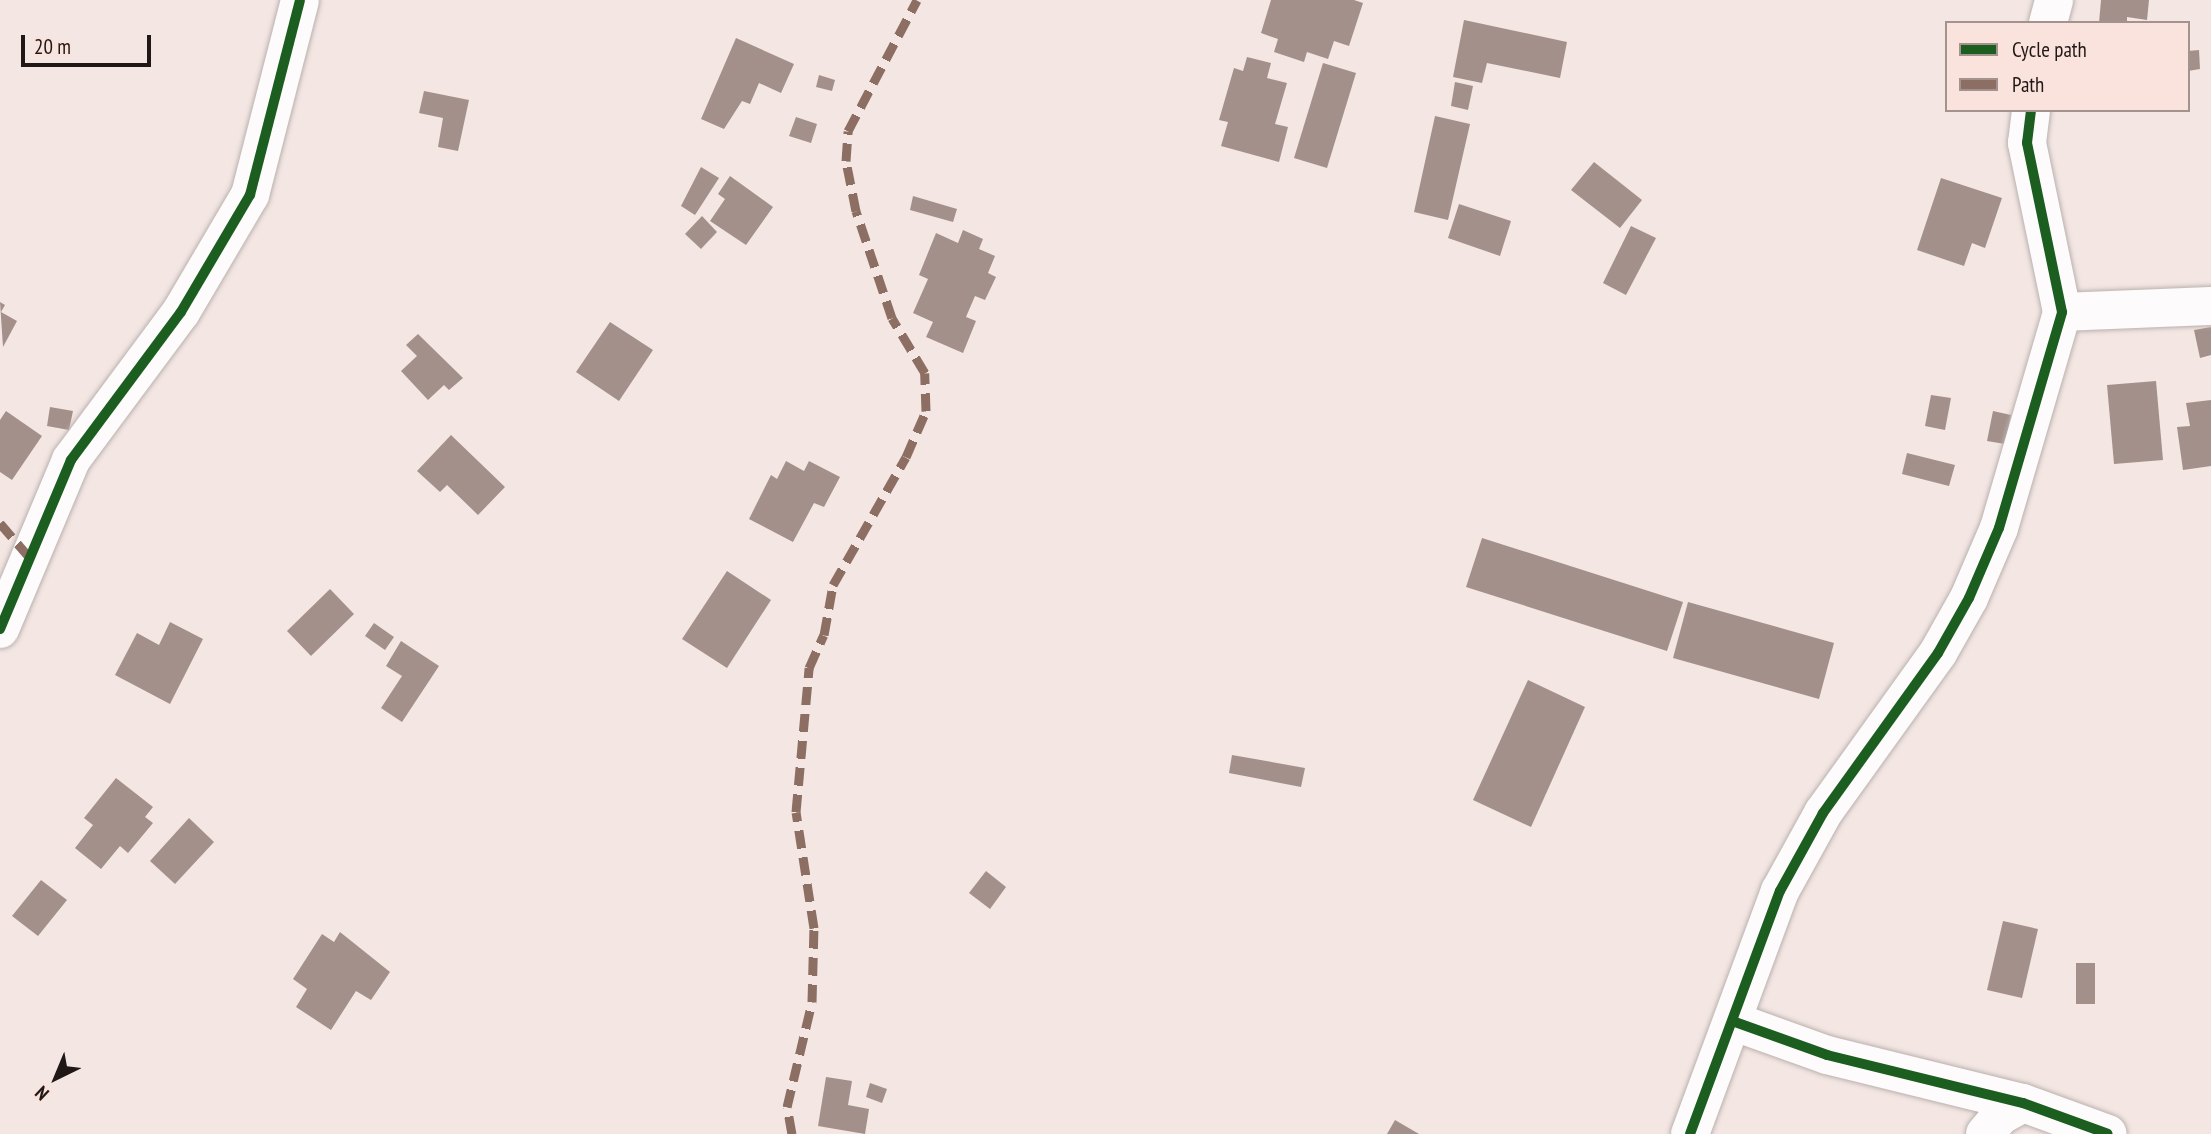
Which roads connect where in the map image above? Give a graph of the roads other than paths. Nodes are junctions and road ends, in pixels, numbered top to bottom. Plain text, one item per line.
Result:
1 (300, 0) edge
2 (2054, 0) edge
3 (2049, 21) edge
4 (2031, 112) edge
5 (2211, 306) edge
6 (2062, 312) junction
7 (0, 629) edge
8 (1735, 1022) junction
9 (2023, 1102) junction
10 (1690, 1134) edge
11 (1985, 1134) edge
12 (2108, 1134) edge

1 - 7 street
2 - 3 street
4 - 6 street
5 - 6 street
6 - 8 street
8 - 9 street
8 - 10 street
9 - 11 street
9 - 12 street

